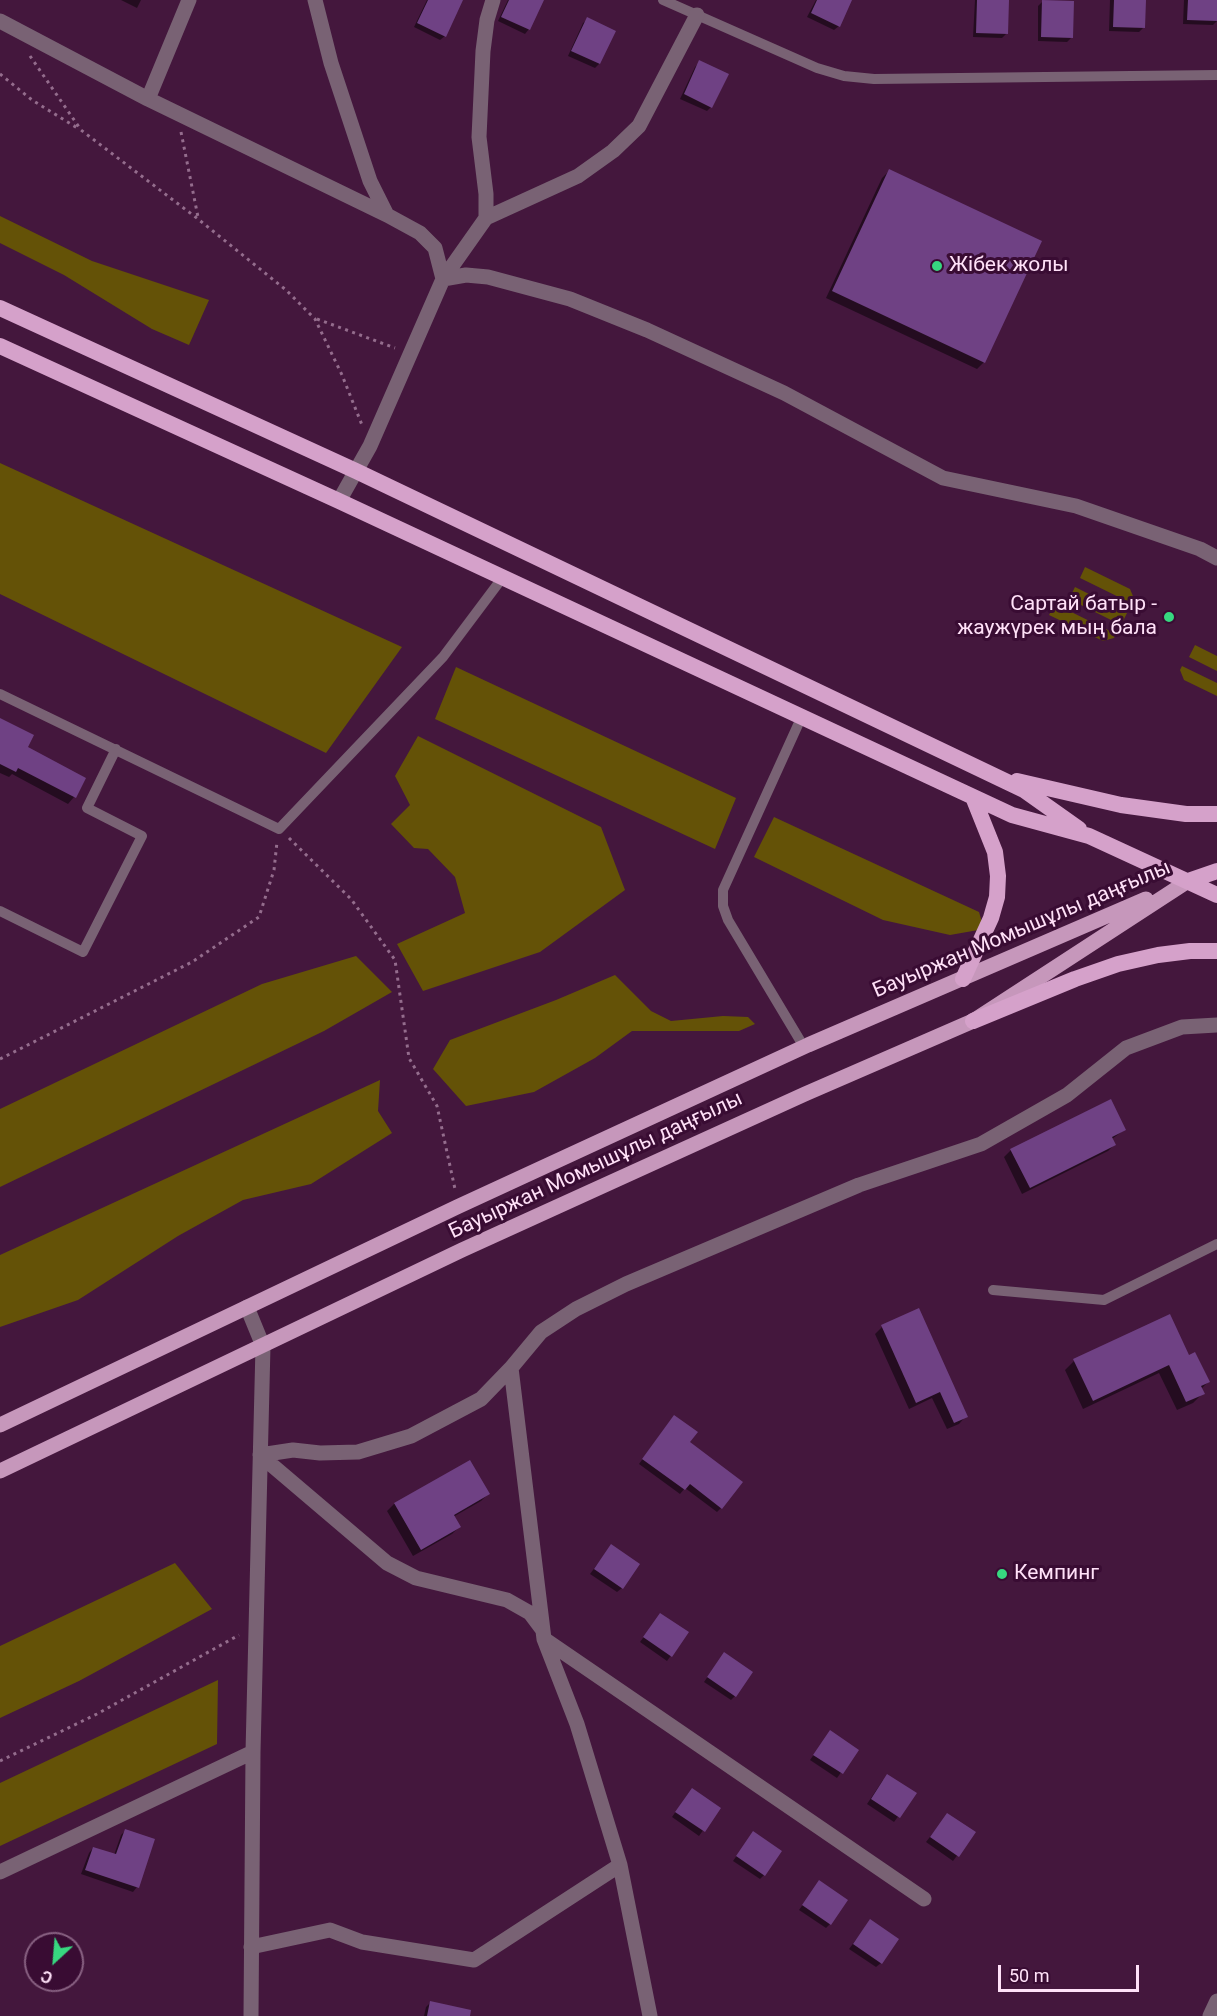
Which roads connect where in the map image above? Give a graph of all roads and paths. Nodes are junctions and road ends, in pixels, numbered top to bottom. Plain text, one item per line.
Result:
1 (189, 0) edge
2 (315, 0) edge
3 (493, 0) edge
4 (663, 0) edge
5 (697, 15) junction
6 (0, 21) edge
7 (29, 55) dead end
8 (0, 74) edge
9 (1217, 75) edge
10 (148, 99) junction
11 (177, 113) junction
12 (81, 130) junction
13 (387, 215) junction
14 (486, 218) junction
15 (198, 219) junction
16 (443, 279) junction
17 (0, 308) edge
18 (315, 319) junction
19 (0, 346) edge
20 (410, 353) junction
21 (370, 446) junction
22 (356, 471) junction
23 (339, 501) junction
24 (1217, 558) edge
25 (503, 578) junction
26 (0, 694) edge
27 (802, 716) junction
28 (116, 749) junction
29 (990, 773) junction
30 (973, 797) junction
31 (1217, 814) edge
32 (279, 829) junction
33 (1089, 836) junction
34 (1217, 871) edge
35 (1188, 881) junction
36 (1217, 896) edge
37 (0, 911) edge
38 (1217, 951) edge
39 (963, 979) junction
40 (973, 1021) junction
41 (1217, 1025) edge
42 (804, 1047) junction
43 (0, 1059) edge
44 (457, 1207) junction
45 (1217, 1244) edge
46 (993, 1290) dead end
47 (247, 1307) junction
48 (263, 1346) junction
49 (511, 1368) junction
50 (0, 1425) edge
51 (260, 1455) junction
52 (0, 1471) edge
53 (256, 1625) junction
54 (543, 1634) junction
55 (254, 1752) junction
56 (0, 1761) edge
57 (620, 1865) junction
58 (0, 1872) edge
59 (924, 1899) dead end
60 (251, 1947) junction
61 (1217, 2001) edge
62 (251, 2016) edge
63 (650, 2016) edge
64 (1210, 2016) edge

1 - 10 street
2 - 13 street
3 - 14 street
4 - 5 lane
5 - 9 lane
5 - 14 street
6 - 10 street
7 - 12 path
8 - 12 path
10 - 11 street
11 - 13 street
11 - 15 path
12 - 15 path
13 - 16 street
14 - 16 street
15 - 18 path
16 - 20 street
16 - 24 street
17 - 22 highway
18 - 20 path
18 - 21 path
19 - 23 highway
20 - 21 street
21 - 22 street
22 - 23 street
22 - 29 highway
23 - 25 highway
25 - 27 highway
25 - 32 lane
26 - 28 lane
27 - 30 highway
27 - 42 lane
28 - 32 lane
28 - 37 lane
29 - 31 highway
29 - 33 highway
30 - 33 highway
30 - 39 highway
32 - 43 path
32 - 44 path
33 - 35 highway
34 - 35 highway
35 - 36 highway
35 - 39 main road, Бауыржан Момышұлы даңғылы
35 - 40 main road, Бауыржан Момышұлы даңғылы
38 - 40 highway
39 - 42 main road, Бауыржан Момышұлы даңғылы
40 - 48 main road, Бауыржан Момышұлы даңғылы
41 - 49 street
42 - 44 main road, Бауыржан Момышұлы даңғылы
44 - 47 main road, Бауыржан Момышұлы даңғылы
45 - 46 lane
47 - 48 street
47 - 50 main road, Бауыржан Момышұлы даңғылы
48 - 51 street
48 - 52 main road, Бауыржан Момышұлы даңғылы
49 - 51 street
49 - 54 street
51 - 53 street
51 - 54 street
53 - 55 street
53 - 56 path
54 - 57 street
54 - 59 street
55 - 58 street
55 - 60 street
57 - 60 street
57 - 63 street
60 - 62 street
61 - 64 street

